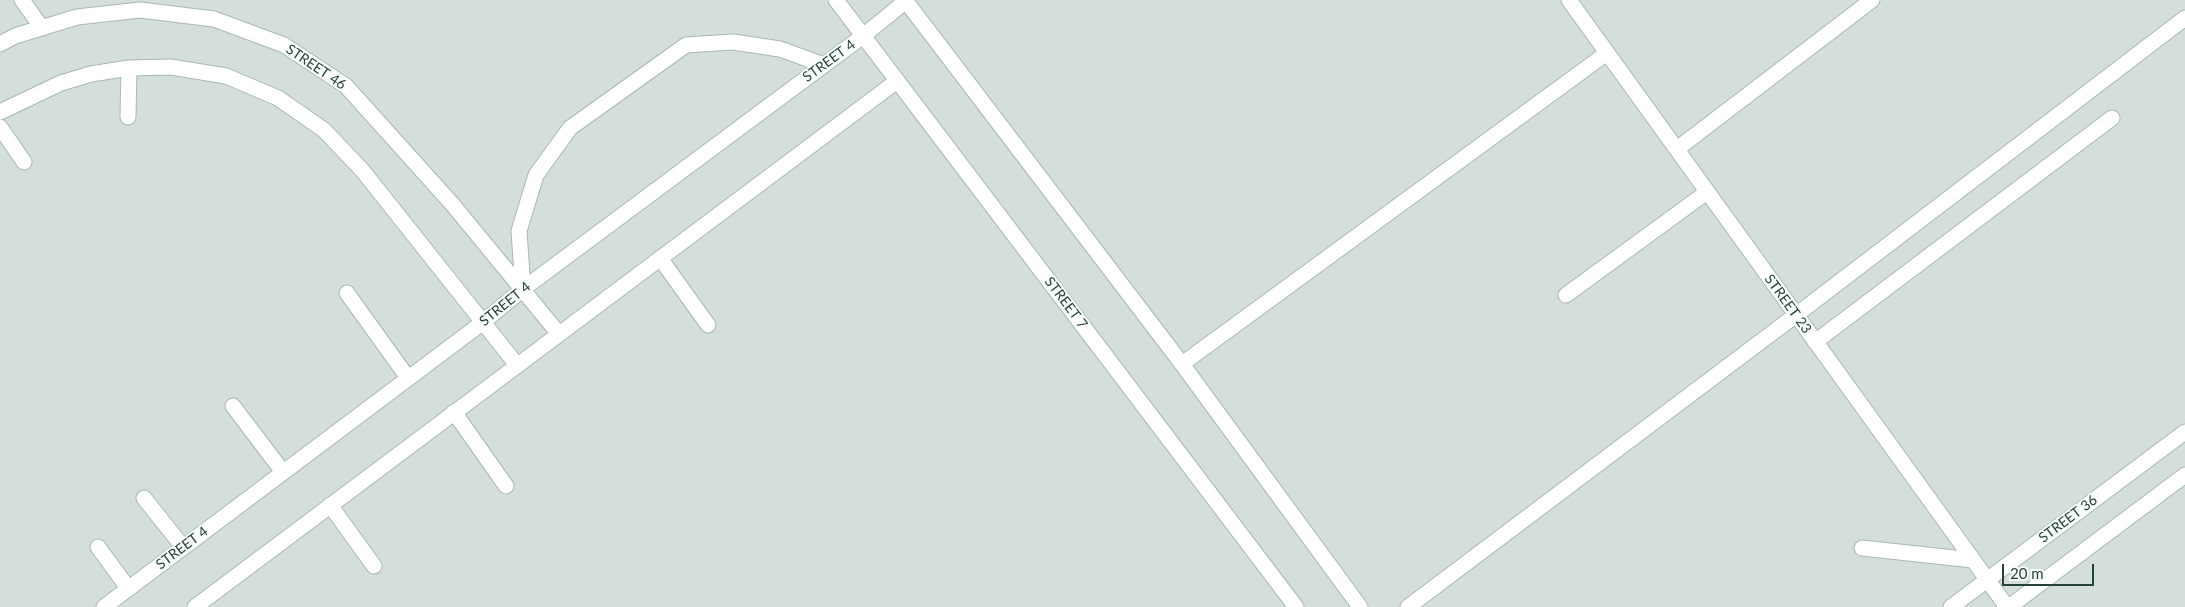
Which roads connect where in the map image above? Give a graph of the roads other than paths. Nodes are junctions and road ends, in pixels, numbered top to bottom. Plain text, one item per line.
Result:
1 (22, 0) edge
2 (836, 0) edge
3 (906, 0) edge
4 (1569, 0) edge
5 (1872, 0) edge
6 (139, 3) edge
7 (2185, 18) edge
8 (42, 28) junction
9 (863, 36) junction
10 (0, 44) edge
11 (1607, 53) junction
12 (824, 65) junction
13 (129, 68) junction
14 (897, 80) junction
15 (0, 112) edge
16 (128, 118) dead end
17 (2112, 118) dead end
18 (0, 127) edge
19 (1677, 149) junction
20 (24, 162) dead end
21 (1707, 192) junction
22 (660, 258) junction
23 (523, 289) junction
24 (347, 293) dead end
25 (1566, 296) dead end
26 (1796, 315) junction
27 (482, 323) junction
28 (708, 325) dead end
29 (559, 334) junction
30 (1815, 342) junction
31 (1182, 364) junction
32 (517, 365) junction
33 (408, 378) junction
34 (233, 406) dead end
35 (454, 412) junction
36 (2185, 432) edge
37 (284, 472) junction
38 (2185, 475) edge
39 (506, 486) dead end
40 (144, 498) dead end
41 (330, 505) junction
42 (98, 547) dead end
43 (183, 547) junction
44 (1862, 548) dead end
45 (1973, 560) junction
46 (374, 566) dead end
47 (1988, 580) junction
48 (128, 588) junction
49 (104, 607) edge
50 (195, 607) edge
51 (1296, 607) edge
52 (1360, 607) edge
53 (1408, 607) edge
54 (1951, 607) edge
55 (2008, 607) edge

1 - 8 street
2 - 9 street, STREET 7
3 - 9 street, STREET 4
3 - 31 street
4 - 11 street, STREET 23
5 - 19 street
6 - 8 street, STREET 46
6 - 23 street, STREET 46
7 - 26 street
8 - 10 street, STREET 46
9 - 12 street, STREET 4
9 - 14 street, STREET 7
11 - 19 street, STREET 23
11 - 31 street
12 - 23 street, STREET 4
12 - 23 street
13 - 15 street
13 - 16 street
13 - 27 street
14 - 22 street
14 - 51 street, STREET 7
17 - 30 street
18 - 20 street
19 - 21 street, STREET 23
21 - 25 street
21 - 26 street, STREET 23
22 - 28 street
22 - 29 street
23 - 27 street, STREET 4
23 - 29 street, STREET 46
24 - 33 street
26 - 30 street, STREET 23
26 - 53 street
27 - 32 street
27 - 33 street, STREET 4
29 - 32 street
30 - 45 street, STREET 23
31 - 52 street
32 - 35 street
33 - 37 street, STREET 4
34 - 37 street
35 - 39 street
35 - 41 street
36 - 47 street, STREET 36
37 - 43 street, STREET 4
38 - 55 street
40 - 43 street
41 - 46 street
41 - 50 street
42 - 48 street
43 - 48 street, STREET 4
44 - 45 street
45 - 47 street, STREET 23
47 - 54 street, STREET 36
47 - 55 street, STREET 23
48 - 49 street, STREET 4

